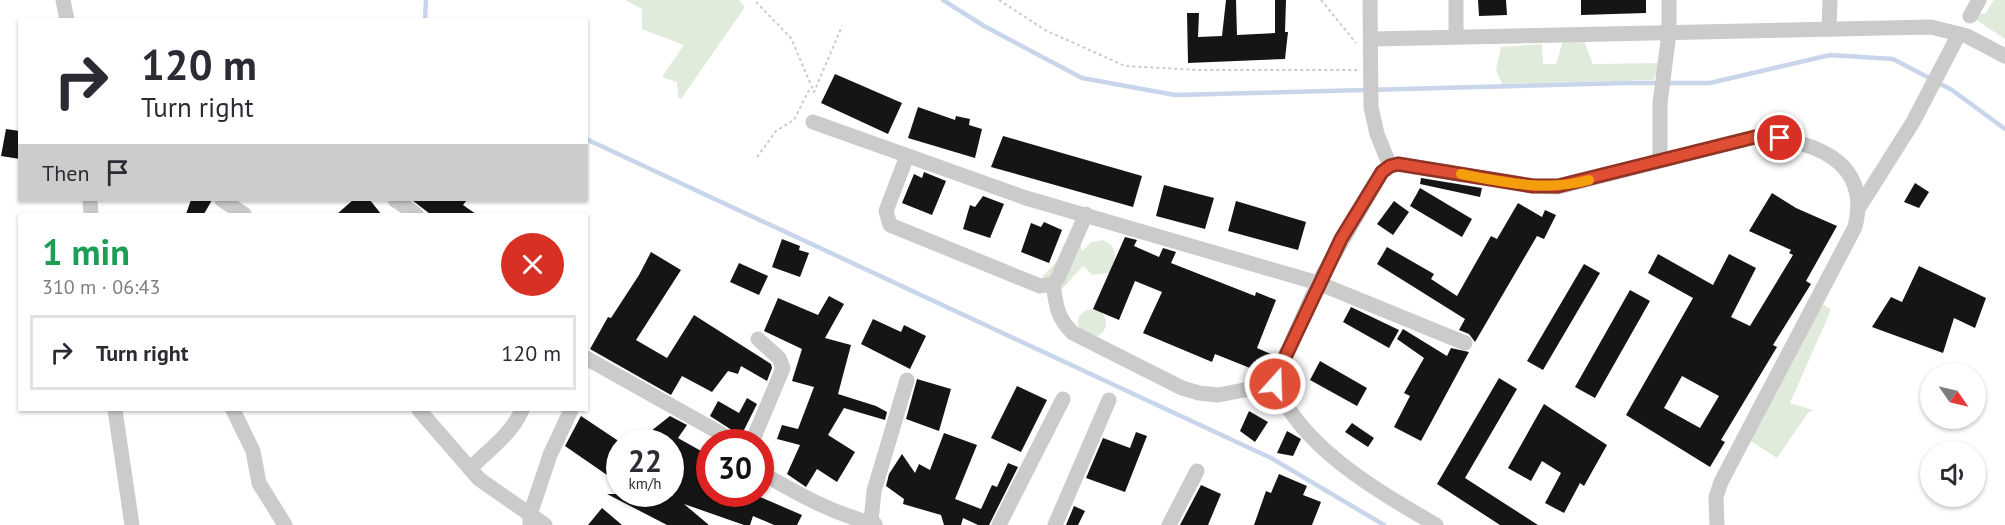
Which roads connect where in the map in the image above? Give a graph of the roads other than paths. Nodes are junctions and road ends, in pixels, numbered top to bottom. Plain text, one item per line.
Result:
1 (63, 0) edge
2 (1370, 0) edge
3 (1456, 0) edge
4 (1669, 0) edge
5 (1830, 0) edge
6 (1979, 0) edge
7 (1970, 15) dead end
8 (67, 18) edge
9 (1829, 29) junction
10 (1669, 33) junction
11 (1959, 34) junction
12 (1456, 38) junction
13 (1371, 39) junction
14 (2005, 56) edge
15 (813, 122) dead end
16 (907, 156) junction
17 (1660, 160) junction
18 (1390, 166) junction
19 (224, 201) edge
20 (396, 201) edge
21 (1860, 206) junction
22 (242, 213) edge
23 (414, 213) edge
24 (1086, 214) junction
25 (1318, 283) junction
26 (1053, 284) junction
27 (758, 339) dead end
28 (1465, 343) dead end
29 (588, 365) edge
30 (907, 380) dead end
31 (1275, 384) junction
32 (1063, 399) dead end
33 (1109, 400) dead end
34 (115, 411) edge
35 (233, 411) edge
36 (420, 411) edge
37 (521, 411) edge
38 (571, 411) edge
39 (712, 429) edge
40 (757, 429) edge
41 (470, 469) junction
42 (1197, 471) dead end
43 (774, 480) edge
44 (530, 520) edge
45 (875, 524) edge
46 (132, 525) edge
47 (285, 525) edge
48 (545, 525) edge
49 (999, 525) edge
50 (1055, 525) edge
51 (1169, 525) edge
52 (1436, 525) edge
53 (1718, 525) edge

1 - 8 street
2 - 13 street
3 - 12 street
4 - 10 street
5 - 9 street
6 - 7 street
9 - 10 street
9 - 11 street
10 - 12 street
10 - 17 street
11 - 14 street
11 - 21 street
12 - 13 street
13 - 18 street
15 - 16 street
16 - 24 street
16 - 26 street
17 - 18 street
17 - 21 street
18 - 25 street
19 - 22 street
20 - 23 street
21 - 53 street
24 - 25 street
24 - 26 street
25 - 28 street
25 - 31 street
26 - 31 street
27 - 40 street
29 - 39 street
30 - 45 street
31 - 52 street
32 - 49 street
33 - 50 street
34 - 46 street
35 - 47 street
36 - 41 street
37 - 41 street
38 - 44 street
41 - 44 street
42 - 51 street
43 - 45 street
44 - 48 street

